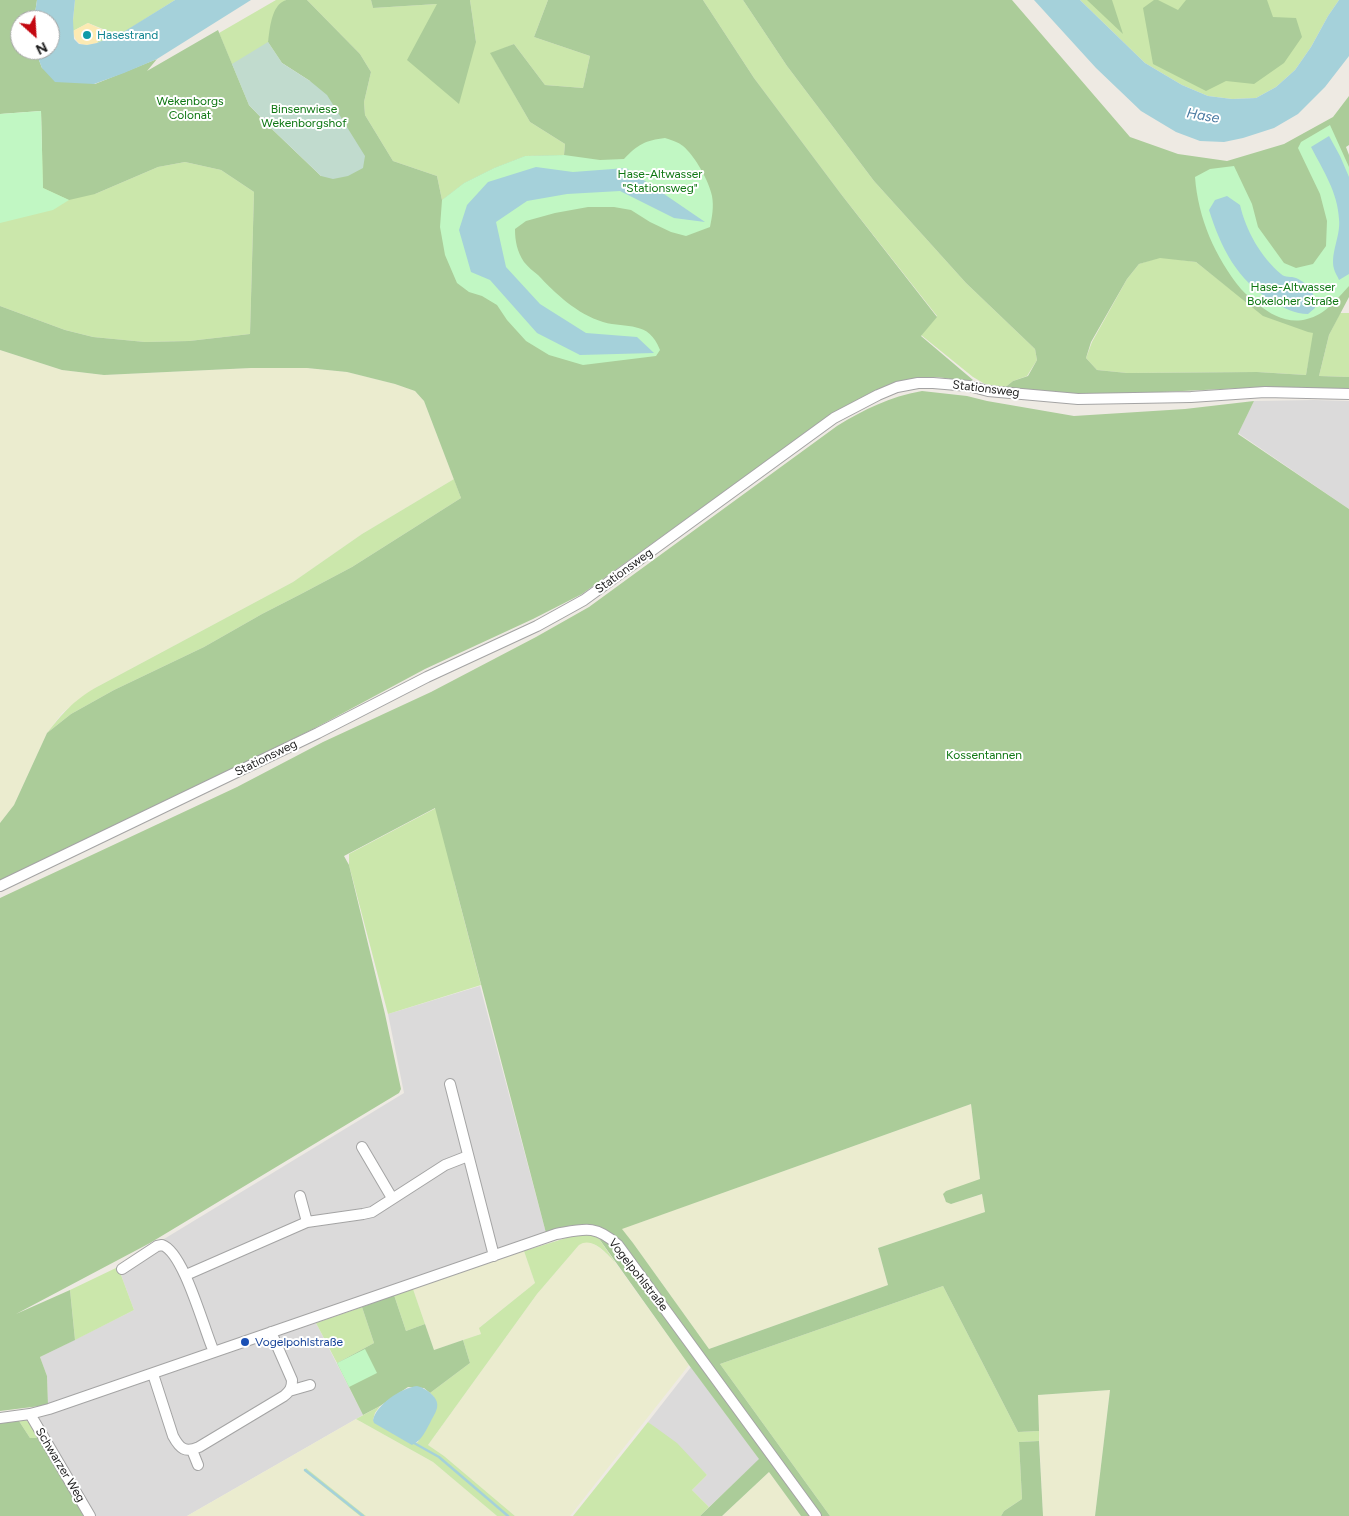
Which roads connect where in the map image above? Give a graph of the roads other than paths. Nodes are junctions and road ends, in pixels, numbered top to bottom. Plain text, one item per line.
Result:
1 (1349, 394) edge
2 (0, 886) edge
3 (450, 1084) dead end
4 (362, 1147) dead end
5 (468, 1156) junction
6 (300, 1196) dead end
7 (392, 1198) junction
8 (307, 1222) junction
9 (494, 1256) junction
10 (122, 1269) dead end
11 (186, 1275) junction
12 (271, 1332) junction
13 (214, 1352) junction
14 (153, 1374) junction
15 (310, 1385) dead end
16 (289, 1391) junction
17 (30, 1414) junction
18 (0, 1418) edge
19 (192, 1450) junction
20 (198, 1466) dead end
21 (90, 1516) edge
22 (816, 1516) edge

1 - 2 street, Stationsweg
3 - 5 street
4 - 7 street
5 - 7 street
5 - 9 street
6 - 8 street
7 - 8 street
8 - 11 street
9 - 12 street, Vogelpohlstraße
9 - 22 street, Vogelpohlstraße
10 - 11 street
11 - 13 street
12 - 13 street, Vogelpohlstraße
12 - 16 street
13 - 14 street, Vogelpohlstraße
14 - 17 street, Vogelpohlstraße
14 - 19 street
15 - 16 street
16 - 19 street
17 - 18 street, Vogelpohlstraße
17 - 21 street, Schwarzer Weg
19 - 20 street

